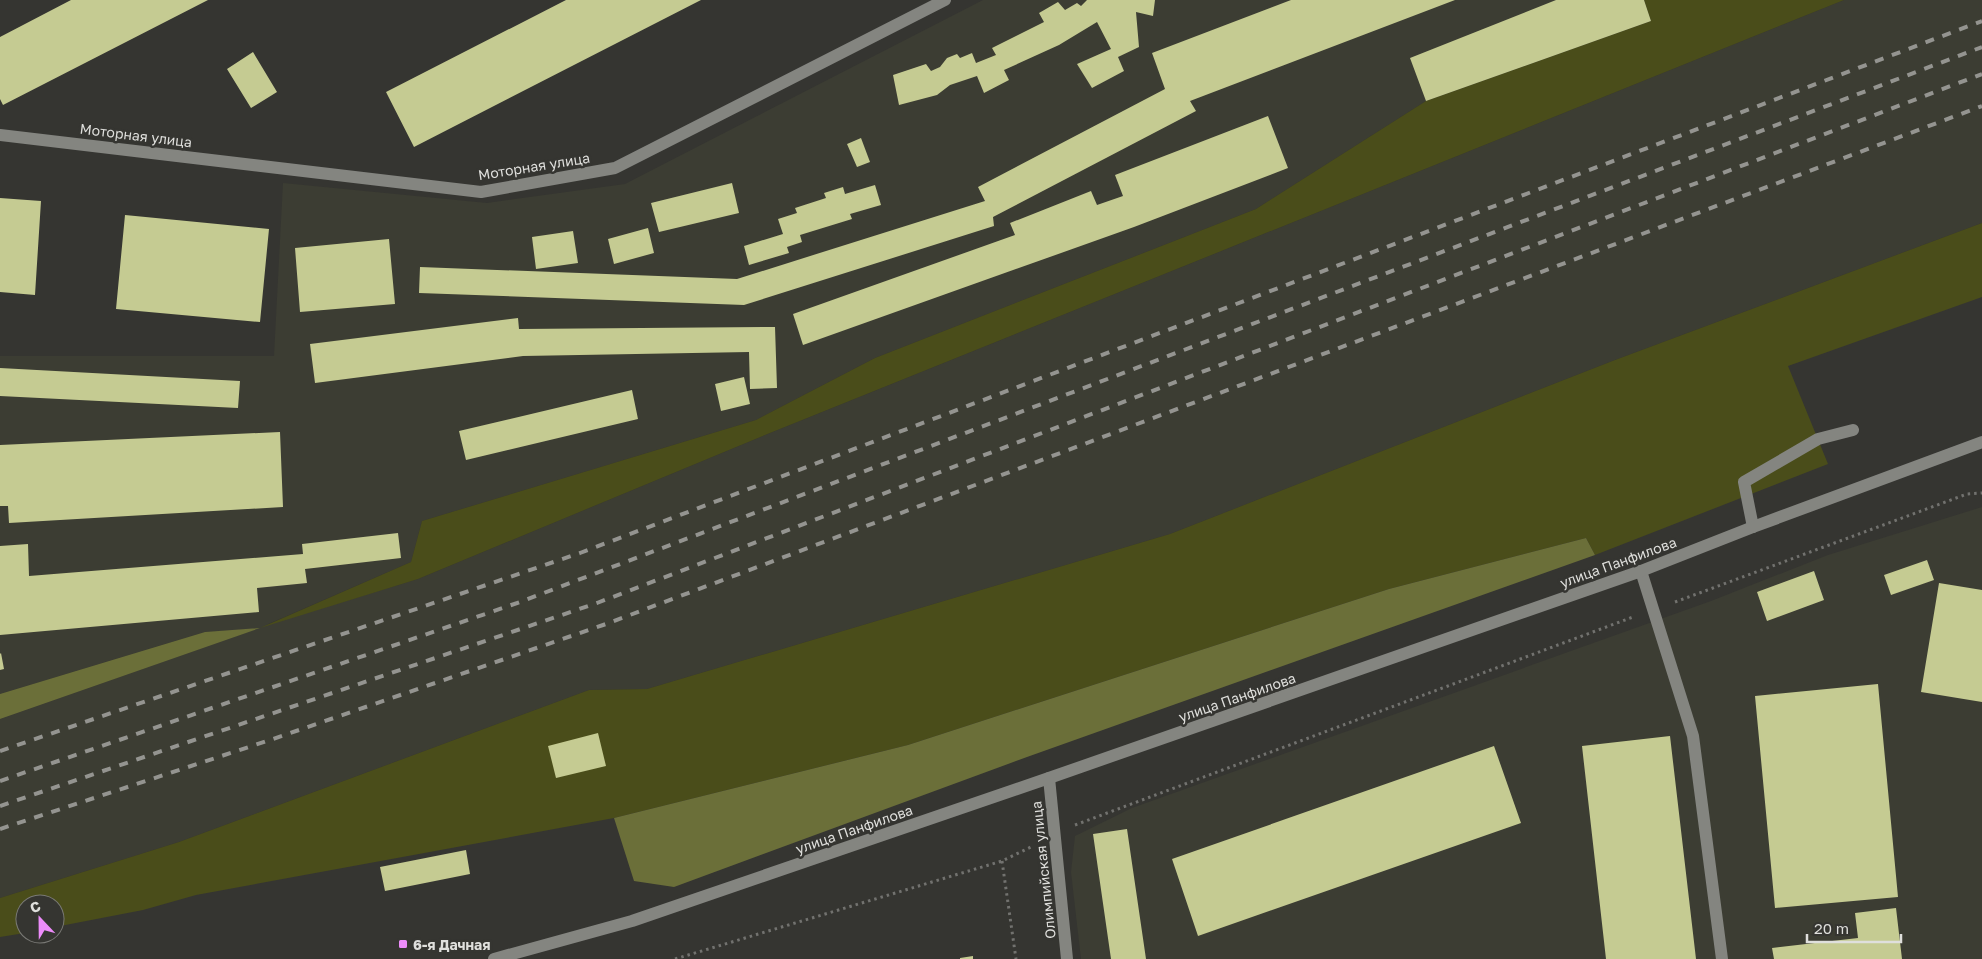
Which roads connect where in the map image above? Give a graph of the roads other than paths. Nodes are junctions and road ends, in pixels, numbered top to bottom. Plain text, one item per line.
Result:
1 (945, 0) edge
2 (0, 135) edge
3 (1853, 430) dead end
4 (1982, 442) edge
5 (1752, 527) junction
6 (1641, 571) junction
7 (1049, 778) junction
8 (494, 959) edge
9 (1067, 959) edge
10 (1722, 959) edge

1 - 2 main road, Моторная улица
3 - 5 main road
4 - 5 main road, улица Панфилова
5 - 6 main road, улица Панфилова
6 - 7 main road, улица Панфилова
6 - 10 main road
7 - 8 main road, улица Панфилова
7 - 9 main road, Олимпийская улица

